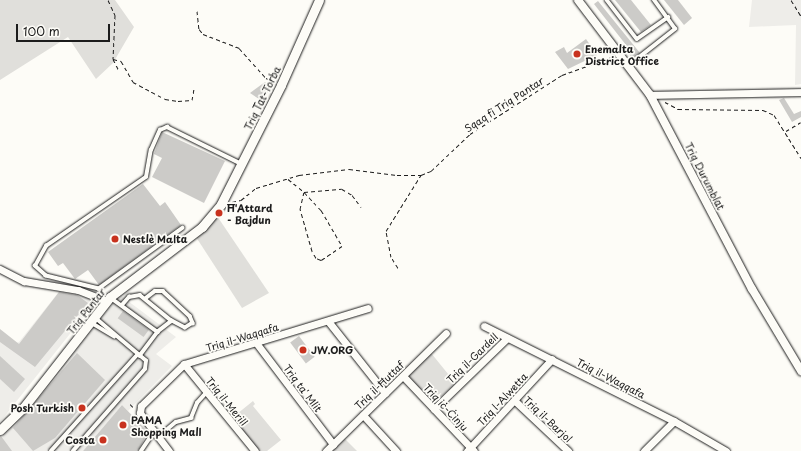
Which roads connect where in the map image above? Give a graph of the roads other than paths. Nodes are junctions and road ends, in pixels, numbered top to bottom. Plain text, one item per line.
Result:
1 (319, 0) edge
2 (578, 0) edge
3 (607, 0) edge
4 (654, 0) edge
5 (668, 17) junction
6 (628, 66) junction
7 (801, 92) edge
8 (650, 95) junction
9 (241, 164) junction
10 (221, 204) joint
11 (183, 228) dead end
12 (0, 268) edge
13 (98, 292) junction
14 (146, 298) junction
15 (109, 299) junction
16 (122, 305) junction
17 (368, 308) dead end
18 (94, 320) junction
19 (172, 321) junction
20 (328, 321) junction
21 (484, 326) dead end
22 (158, 332) junction
23 (446, 333) dead end
24 (507, 338) junction
25 (257, 344) junction
26 (139, 355) junction
27 (552, 360) junction
28 (184, 364) junction
29 (801, 371) edge
30 (403, 376) junction
31 (207, 392) junction
32 (385, 393) junction
33 (515, 401) junction
34 (434, 409) junction
35 (363, 415) junction
36 (674, 421) junction
37 (0, 430) edge
38 (156, 434) junction
39 (333, 444) junction
40 (52, 450) edge
41 (470, 450) edge
42 (58, 451) edge
43 (74, 451) edge
44 (141, 451) edge
45 (169, 451) edge
46 (255, 451) edge
47 (326, 451) edge
48 (396, 451) edge
49 (568, 451) edge
50 (644, 451) edge
51 (726, 451) edge

1 - 9 main road, Triq Tat-Torba
2 - 6 street, Triq Durumblat
3 - 5 lane
4 - 5 lane
5 - 6 lane
6 - 8 street, Triq Durumblat
7 - 8 street
8 - 29 street, Triq Durumblat
9 - 10 main road, Triq Tat-Torba
9 - 13 lane
10 - 15 main road, Triq Pantar
11 - 13 lane
12 - 13 street
13 - 15 street
14 - 16 lane
14 - 19 lane
14 - 19 lane
15 - 16 lane
15 - 18 main road, Triq Pantar
16 - 22 lane
17 - 20 street, Triq il-Waqqafa
18 - 26 lane
18 - 37 main road, Triq Pantar
19 - 22 lane
20 - 25 street, Triq il-Waqqafa
20 - 32 street
21 - 24 street, Triq il-Waqqafa
22 - 26 lane
23 - 30 street, Triq il-Ħuttaf
24 - 27 street, Triq il-Waqqafa
24 - 34 street, Triq il-Gardell
25 - 28 street, Triq il-Waqqafa
25 - 39 street, Triq ta' Mlit
26 - 40 lane
26 - 43 lane
27 - 33 street, Triq l-Alwetta
27 - 36 street, Triq il-Waqqafa
28 - 31 street, Triq il-Merill
28 - 38 street, Triq il-Waqqafa
30 - 32 street, Triq il-Ħuttaf
30 - 34 street, Triq iċ-Ċinju
31 - 38 lane
31 - 46 street, Triq il-Merill
32 - 35 street, Triq il-Ħuttaf
33 - 41 street, Triq l-Alwetta
33 - 49 street, Triq il-Barjol
34 - 41 street, Triq iċ-Ċinju
35 - 39 street, Triq il-Ħuttaf
35 - 48 street
36 - 50 street
36 - 51 street, Triq il-Waqqafa
38 - 44 lane
38 - 45 street
39 - 47 street, Triq il-Ħuttaf
40 - 42 lane

